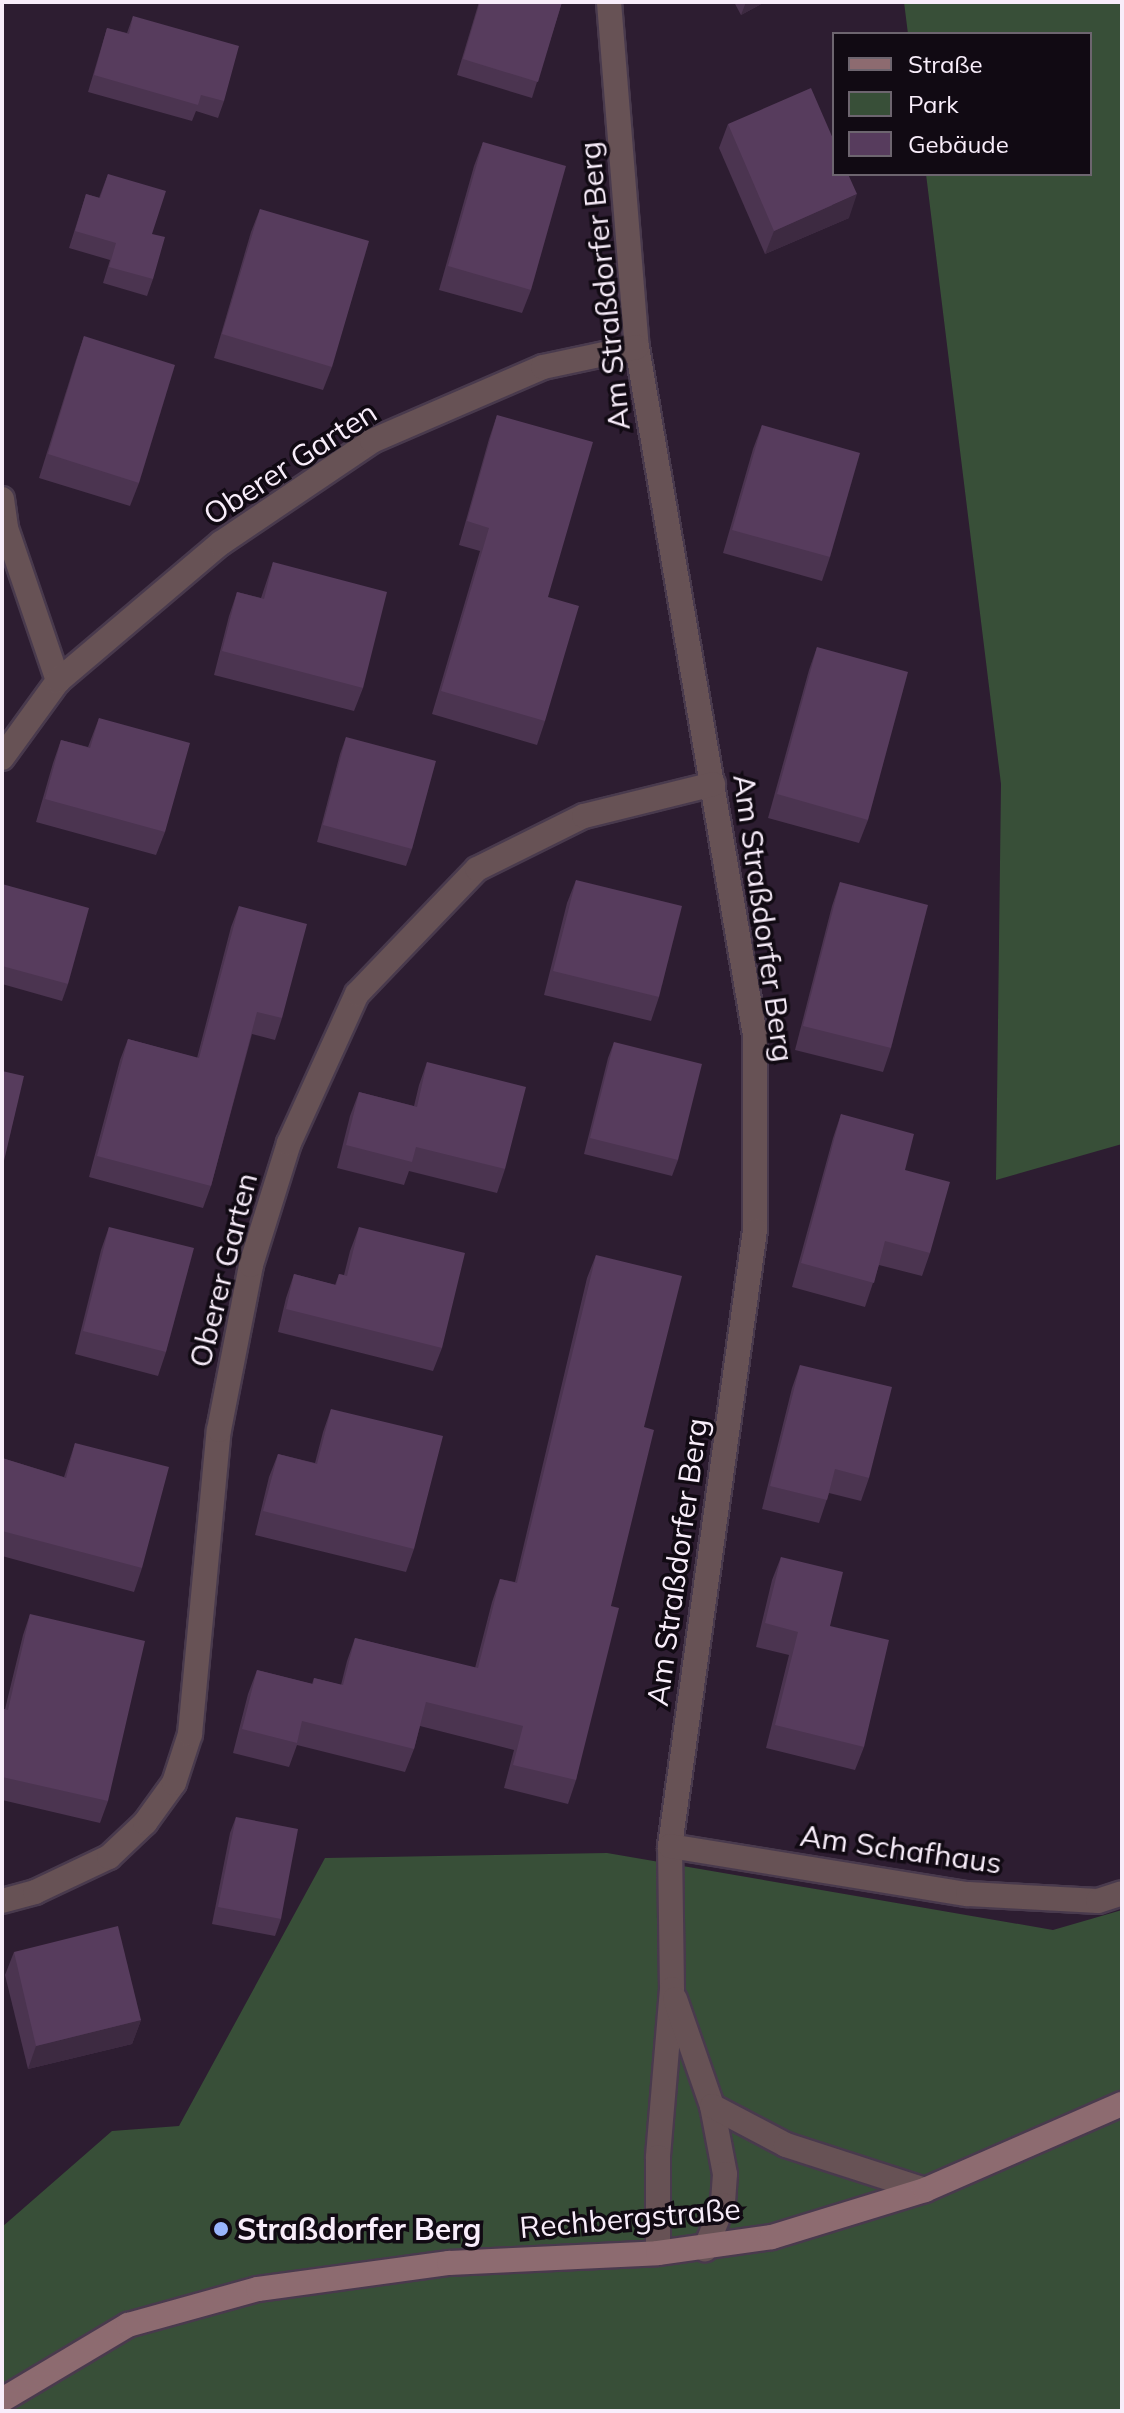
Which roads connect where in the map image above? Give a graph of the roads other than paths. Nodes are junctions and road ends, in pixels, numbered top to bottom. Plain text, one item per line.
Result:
1 (609, 2) edge
2 (637, 347) junction
3 (2, 499) edge
4 (58, 681) junction
5 (2, 758) edge
6 (713, 784) junction
7 (670, 1846) junction
8 (1122, 1893) edge
9 (2, 1901) edge
10 (672, 1989) junction
11 (1122, 2104) edge
12 (712, 2106) junction
13 (925, 2190) junction
14 (705, 2249) junction
15 (658, 2253) junction
16 (2, 2400) edge

1 - 2 street, Am Straßdorfer Berg
2 - 4 street, Oberer Garten
2 - 6 street, Am Straßdorfer Berg
3 - 4 street
4 - 5 street, Oberer Garten
6 - 7 street, Am Straßdorfer Berg
6 - 9 street, Oberer Garten
7 - 8 street, Am Schafhaus
7 - 10 street, Am Straßdorfer Berg
10 - 12 street, Am Straßdorfer Berg
10 - 15 street, Am Straßdorfer Berg
11 - 13 main road, Rechbergstraße
12 - 13 street
12 - 14 street, Am Straßdorfer Berg
13 - 14 main road, Rechbergstraße
14 - 15 main road, Rechbergstraße
15 - 16 main road, Rechbergstraße

